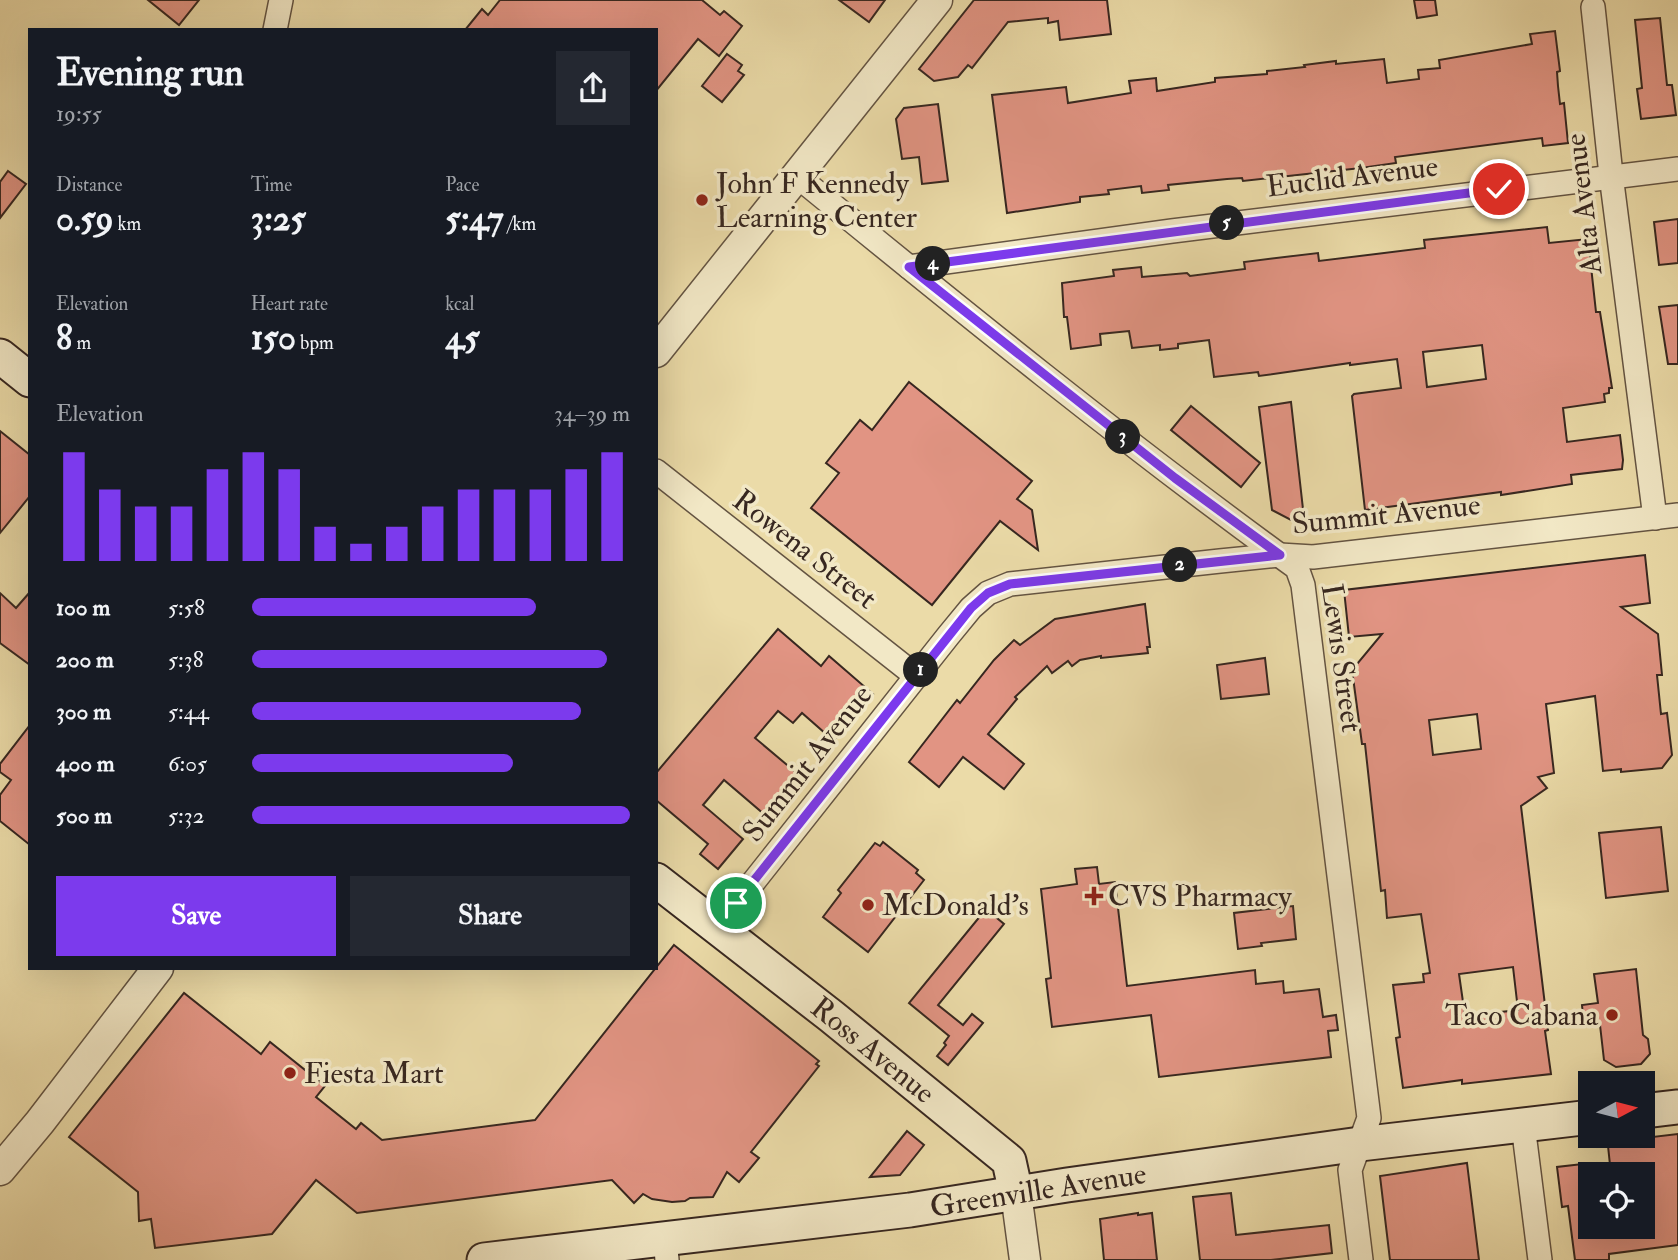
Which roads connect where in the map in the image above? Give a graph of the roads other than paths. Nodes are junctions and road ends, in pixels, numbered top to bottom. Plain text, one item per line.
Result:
1 (281, 0) edge
2 (937, 0) edge
3 (1593, 7) dead end
4 (275, 28) edge
5 (1678, 169) edge
6 (1611, 175) junction
7 (797, 176) junction
8 (909, 267) junction
9 (658, 350) edge
10 (0, 356) edge
11 (28, 378) edge
12 (658, 473) edge
13 (1678, 515) edge
14 (1655, 517) junction
15 (1280, 555) junction
16 (916, 676) junction
17 (658, 882) edge
18 (717, 928) junction
19 (156, 970) edge
20 (1678, 1107) edge
21 (1656, 1110) edge
22 (1578, 1119) edge
23 (1524, 1125) junction
24 (1360, 1144) junction
25 (0, 1170) edge
26 (1016, 1192) junction
27 (666, 1249) edge
28 (484, 1260) edge
29 (1025, 1260) edge
30 (1361, 1260) edge
31 (1540, 1260) edge

1 - 4 street
2 - 7 street
3 - 6 street, Alta Avenue
5 - 6 street, Euclid Avenue
6 - 8 street, Euclid Avenue
6 - 14 street, Alta Avenue
7 - 8 street, Lewis Street
7 - 9 street
8 - 15 street, Lewis Street
10 - 11 main road
12 - 16 street, Rowena Street
13 - 14 street, Summit Avenue
14 - 15 street, Summit Avenue
15 - 16 street, Summit Avenue
15 - 24 street, Lewis Street
16 - 18 street, Summit Avenue
17 - 18 main road, Ross Avenue
18 - 26 main road, Ross Avenue
19 - 25 street
20 - 21 main road
22 - 23 main road, Greenville Avenue
23 - 24 main road, Greenville Avenue
23 - 31 street
24 - 26 main road, Greenville Avenue
24 - 30 street, Lewis Street
26 - 27 main road, Greenville Avenue
26 - 29 street, Ross Avenue
27 - 28 main road, Greenville Avenue

